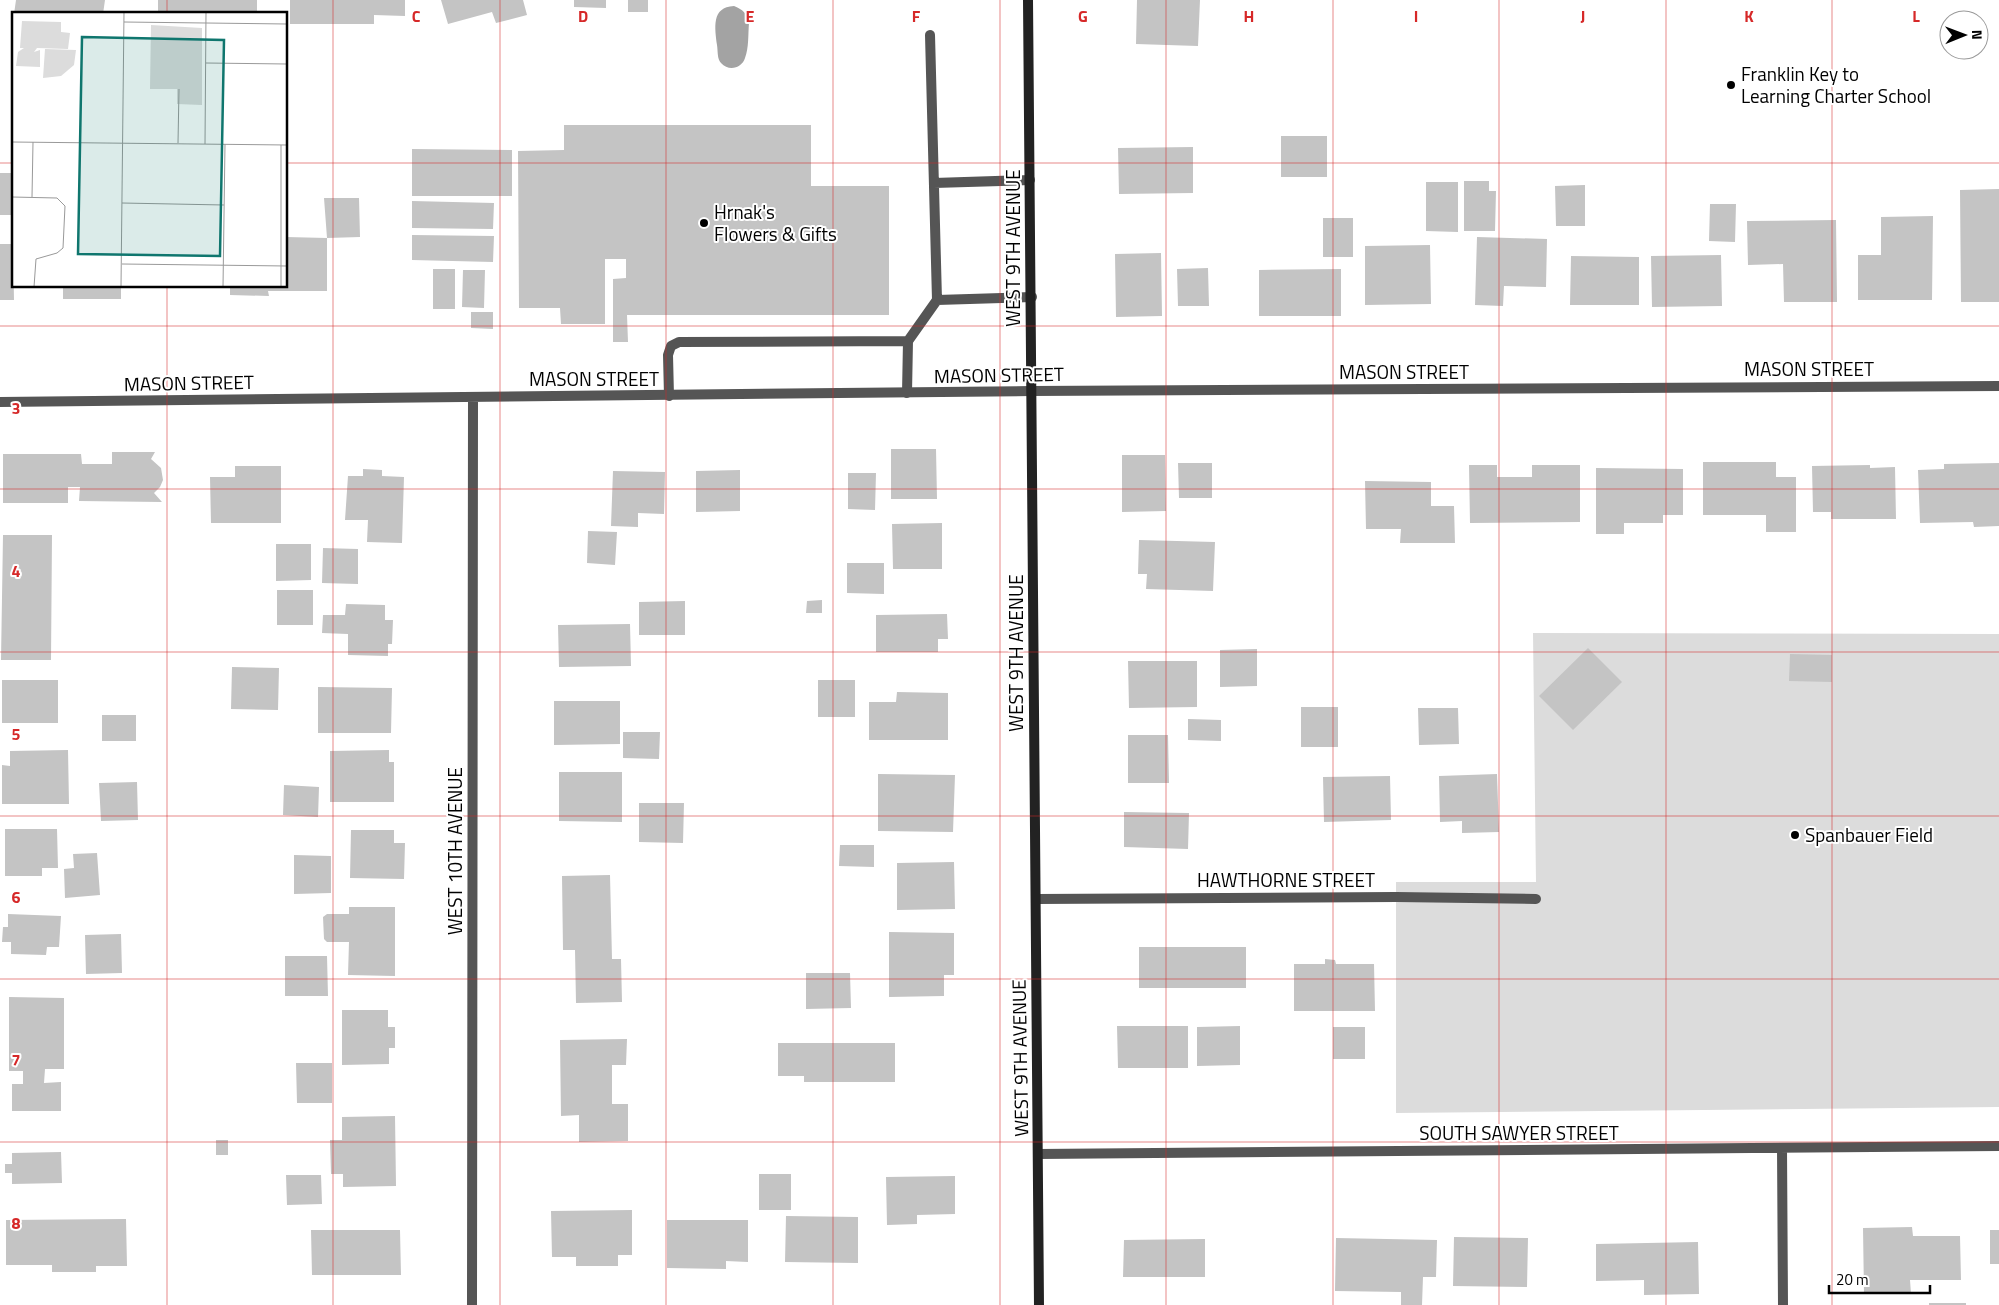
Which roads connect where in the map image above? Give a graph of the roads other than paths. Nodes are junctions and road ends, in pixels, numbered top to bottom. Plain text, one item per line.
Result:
1 (1028, 0) edge
2 (930, 35) dead end
3 (1030, 180) junction
4 (934, 183) junction
5 (1032, 297) junction
6 (937, 300) junction
7 (908, 340) junction
8 (1999, 386) edge
9 (1031, 391) junction
10 (907, 393) junction
11 (670, 396) junction
12 (473, 397) junction
13 (0, 402) edge
14 (1036, 899) junction
15 (1536, 899) dead end
16 (1999, 1146) edge
17 (1782, 1148) junction
18 (1038, 1154) junction
19 (472, 1305) edge
20 (1039, 1305) edge
21 (1783, 1305) edge

1 - 3 main road, WEST 9TH AVENUE
2 - 4 street
3 - 4 street
3 - 5 main road, WEST 9TH AVENUE
4 - 6 street
5 - 6 street
5 - 9 main road, WEST 9TH AVENUE
6 - 7 street
7 - 10 street
7 - 11 street
8 - 9 street, MASON STREET
9 - 10 street, MASON STREET
9 - 14 main road, WEST 9TH AVENUE
10 - 11 street, MASON STREET
11 - 12 street, MASON STREET
12 - 13 street, MASON STREET
12 - 19 street, WEST 10TH AVENUE
14 - 15 street, HAWTHORNE STREET
14 - 18 main road, WEST 9TH AVENUE
16 - 17 street, SOUTH SAWYER STREET
17 - 18 street, SOUTH SAWYER STREET
17 - 21 street
18 - 20 main road, WEST 9TH AVENUE

